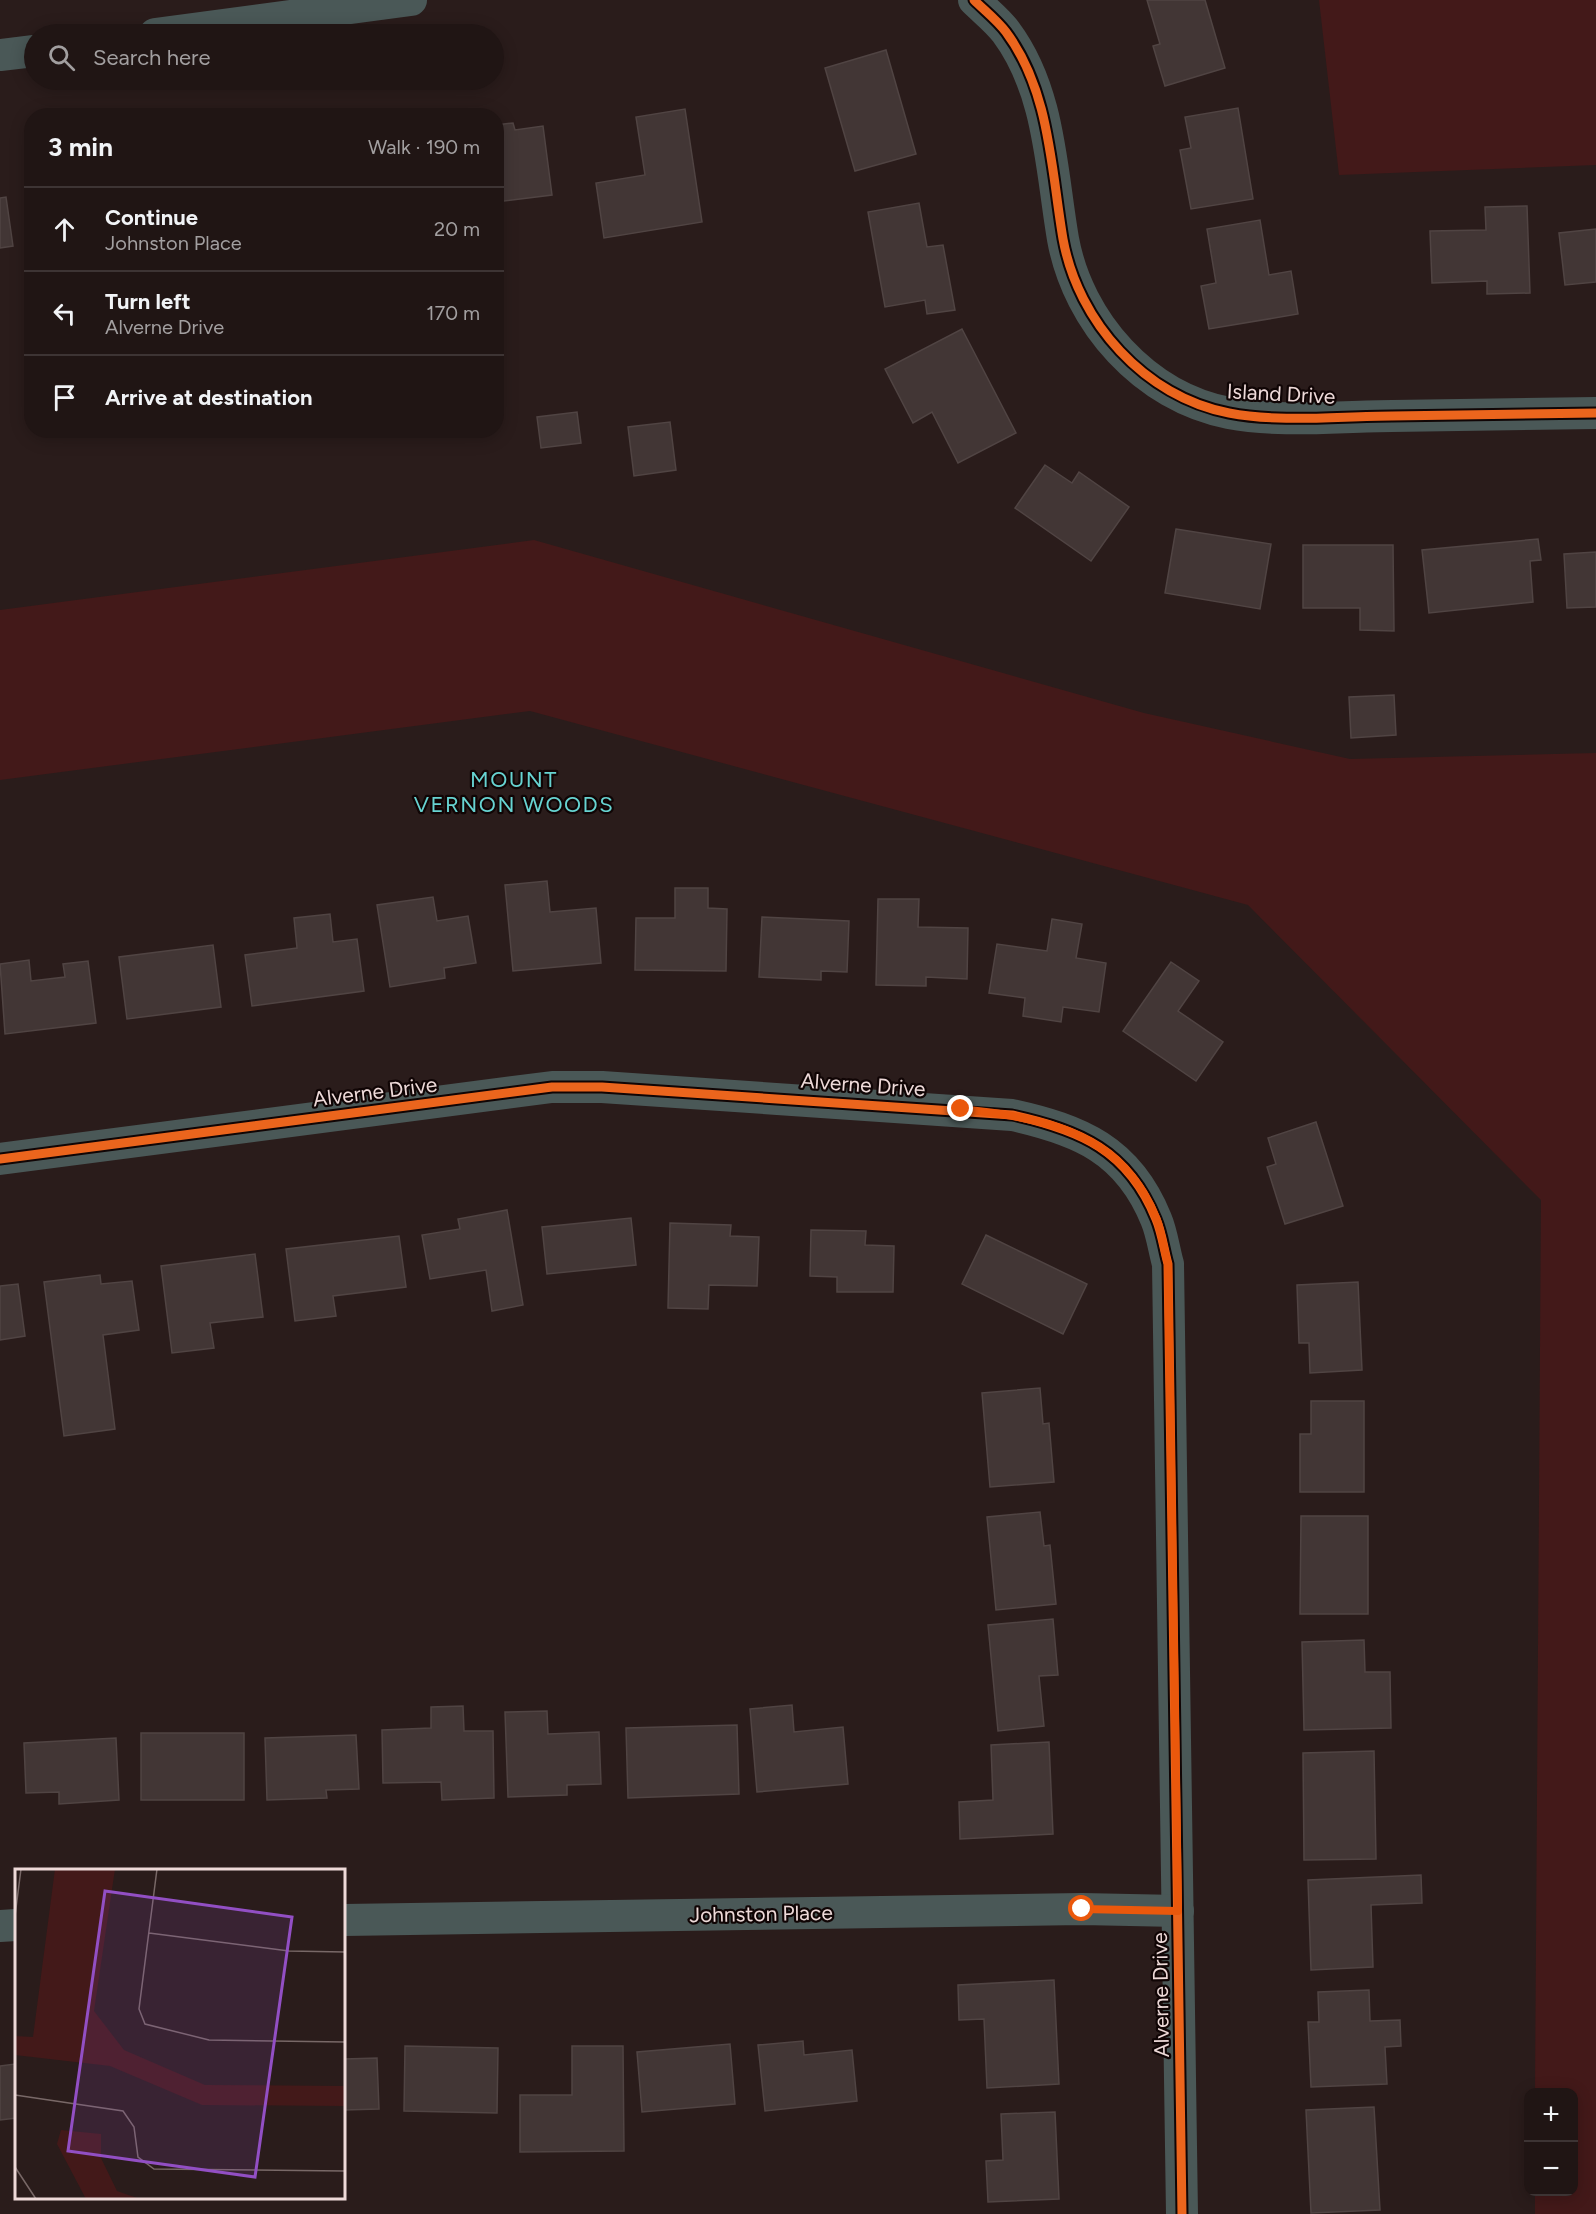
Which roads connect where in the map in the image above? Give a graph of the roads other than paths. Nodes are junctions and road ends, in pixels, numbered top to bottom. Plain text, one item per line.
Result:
1 (411, 0) edge
2 (974, 0) edge
3 (230, 24) edge
4 (24, 52) edge
5 (0, 56) edge
6 (1596, 413) edge
7 (0, 1159) edge
8 (1178, 1911) junction
9 (345, 1920) edge
10 (15, 1925) edge
11 (0, 1926) edge
12 (1182, 2214) edge

1 - 3 street
2 - 6 street, Island Drive
4 - 5 street
7 - 8 street, Alverne Drive
8 - 9 street, Johnston Place
8 - 12 street, Alverne Drive
10 - 11 street

